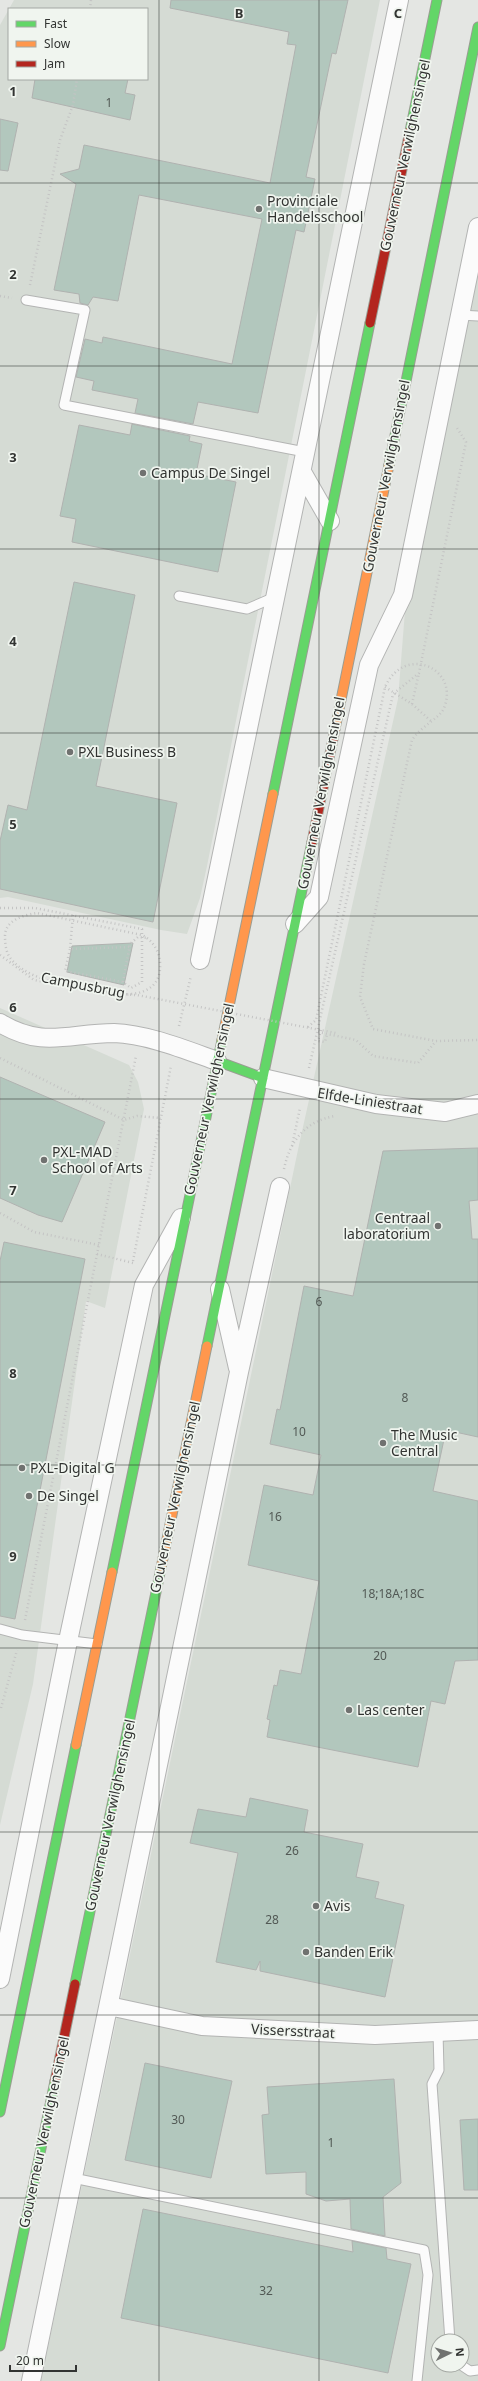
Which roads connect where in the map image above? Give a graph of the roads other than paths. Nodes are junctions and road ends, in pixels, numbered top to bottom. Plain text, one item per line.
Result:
1 (398, 0) edge
2 (437, 0) edge
3 (478, 27) edge
4 (478, 227) edge
5 (26, 300) road end
6 (460, 315) junction
7 (478, 316) edge
8 (305, 452) junction
9 (302, 472) junction
10 (330, 521) junction
11 (179, 596) dead end
12 (275, 597) junction
13 (295, 924) junction
14 (200, 960) dead end
15 (0, 1023) edge
16 (217, 1061) junction
17 (263, 1078) junction
18 (478, 1104) edge
19 (280, 1187) road end
20 (187, 1207) junction
21 (219, 1284) junction
22 (239, 1372) junction
23 (0, 1629) edge
24 (68, 1641) junction
25 (97, 1644) junction
26 (0, 1979) edge
27 (109, 2006) junction
28 (478, 2030) edge
29 (438, 2032) junction
30 (0, 2112) edge
31 (73, 2178) junction
32 (449, 2333) edge
33 (0, 2346) edge
34 (31, 2381) edge
35 (417, 2381) edge

1 - 8 street
2 - 10 highway, Gouverneur Verwilghensingel
3 - 13 highway, Gouverneur Verwilghensingel
4 - 6 street, Gouverneur Verwilghensingel
5 - 8 lane
6 - 7 lane
6 - 13 street, Gouverneur Verwilghensingel
8 - 9 street
9 - 10 street
9 - 12 street
10 - 16 highway, Gouverneur Verwilghensingel
11 - 12 lane
12 - 14 street
13 - 17 highway, Gouverneur Verwilghensingel
15 - 16 street
16 - 17 highway
16 - 20 highway, Gouverneur Verwilghensingel
17 - 18 street, Elfde-Liniestraat
17 - 21 highway, Gouverneur Verwilghensingel
19 - 22 street, Gouverneur Verwilghensingel
20 - 24 street, Gouverneur Verwilghensingel
20 - 25 highway, Gouverneur Verwilghensingel
21 - 22 street, Gouverneur Verwilghensingel
21 - 33 highway, Gouverneur Verwilghensingel
22 - 27 street, Gouverneur Verwilghensingel
23 - 24 lane
24 - 25 lane
24 - 26 street, Gouverneur Verwilghensingel
25 - 30 highway, Gouverneur Verwilghensingel
27 - 29 street, Vissersstraat
27 - 31 street, Gouverneur Verwilghensingel
28 - 29 street, Vissersstraat
29 - 32 lane
31 - 34 street, Gouverneur Verwilghensingel
31 - 35 lane

